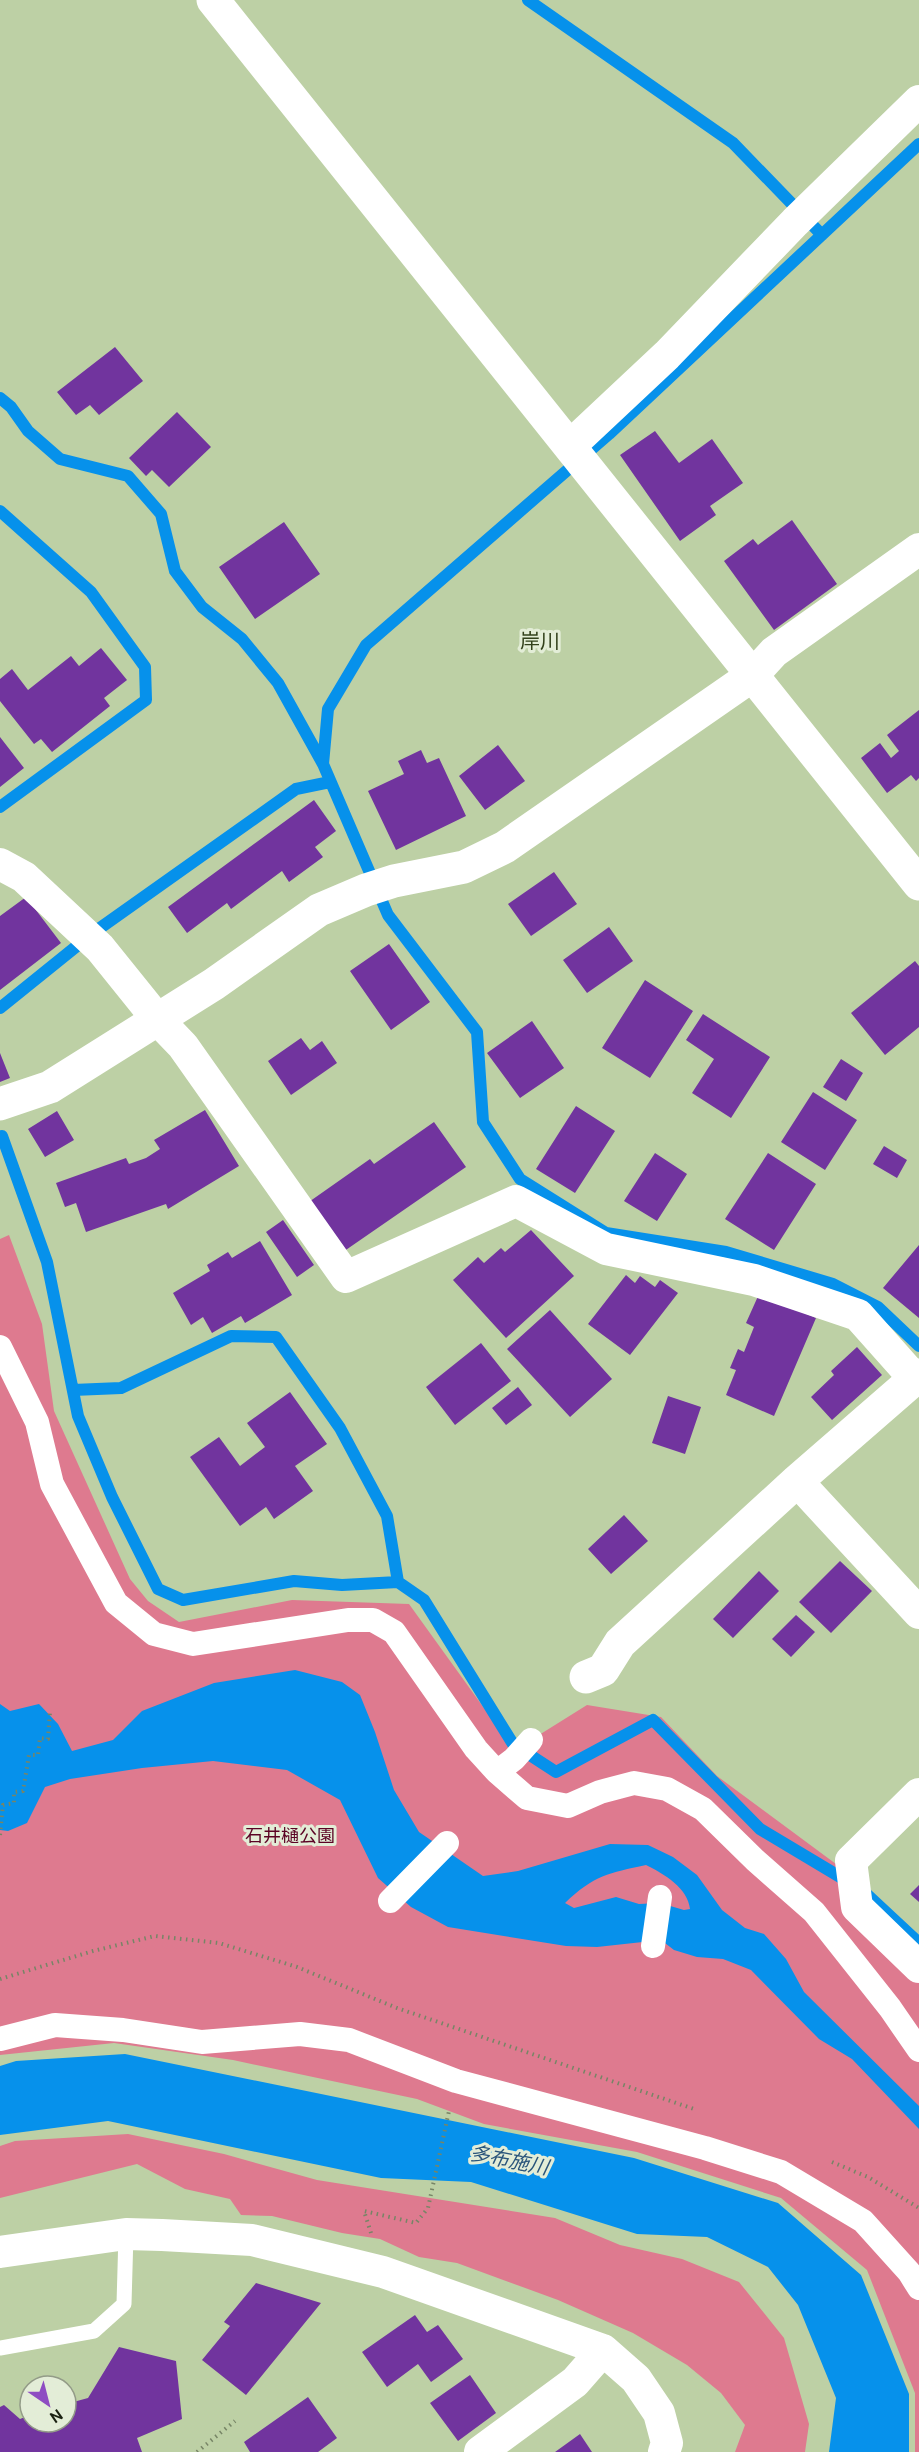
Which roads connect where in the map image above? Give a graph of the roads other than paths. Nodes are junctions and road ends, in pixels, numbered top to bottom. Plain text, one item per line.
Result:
1 (213, 0) edge
2 (919, 101) edge
3 (580, 458) junction
4 (919, 549) edge
5 (753, 675) junction
6 (0, 864) edge
7 (919, 884) edge
8 (158, 1020) junction
9 (0, 1104) edge
10 (0, 1347) edge
11 (917, 1377) edge
12 (796, 1481) junction
13 (919, 1612) edge
14 (586, 1677) dead end
15 (531, 1740) dead end
16 (506, 1765) junction
17 (919, 1794) edge
18 (447, 1843) dead end
19 (660, 1897) dead end
20 (390, 1900) dead end
21 (653, 1946) dead end
22 (919, 1967) edge
23 (0, 2038) edge
24 (919, 2050) edge
25 (126, 2234) junction
26 (0, 2252) edge
27 (919, 2288) edge
28 (0, 2348) edge
29 (603, 2350) junction
30 (480, 2452) edge
31 (664, 2452) edge

1 - 3 street
2 - 3 street
3 - 5 street
4 - 5 street
5 - 7 street
5 - 8 street
6 - 8 street
8 - 9 street
8 - 11 street
10 - 16 street
11 - 12 street
12 - 13 street
12 - 14 street
15 - 16 street
16 - 24 street
17 - 22 street
18 - 20 street
19 - 21 street
23 - 27 street
25 - 26 street
25 - 28 lane
25 - 29 street
29 - 30 street
29 - 31 street

